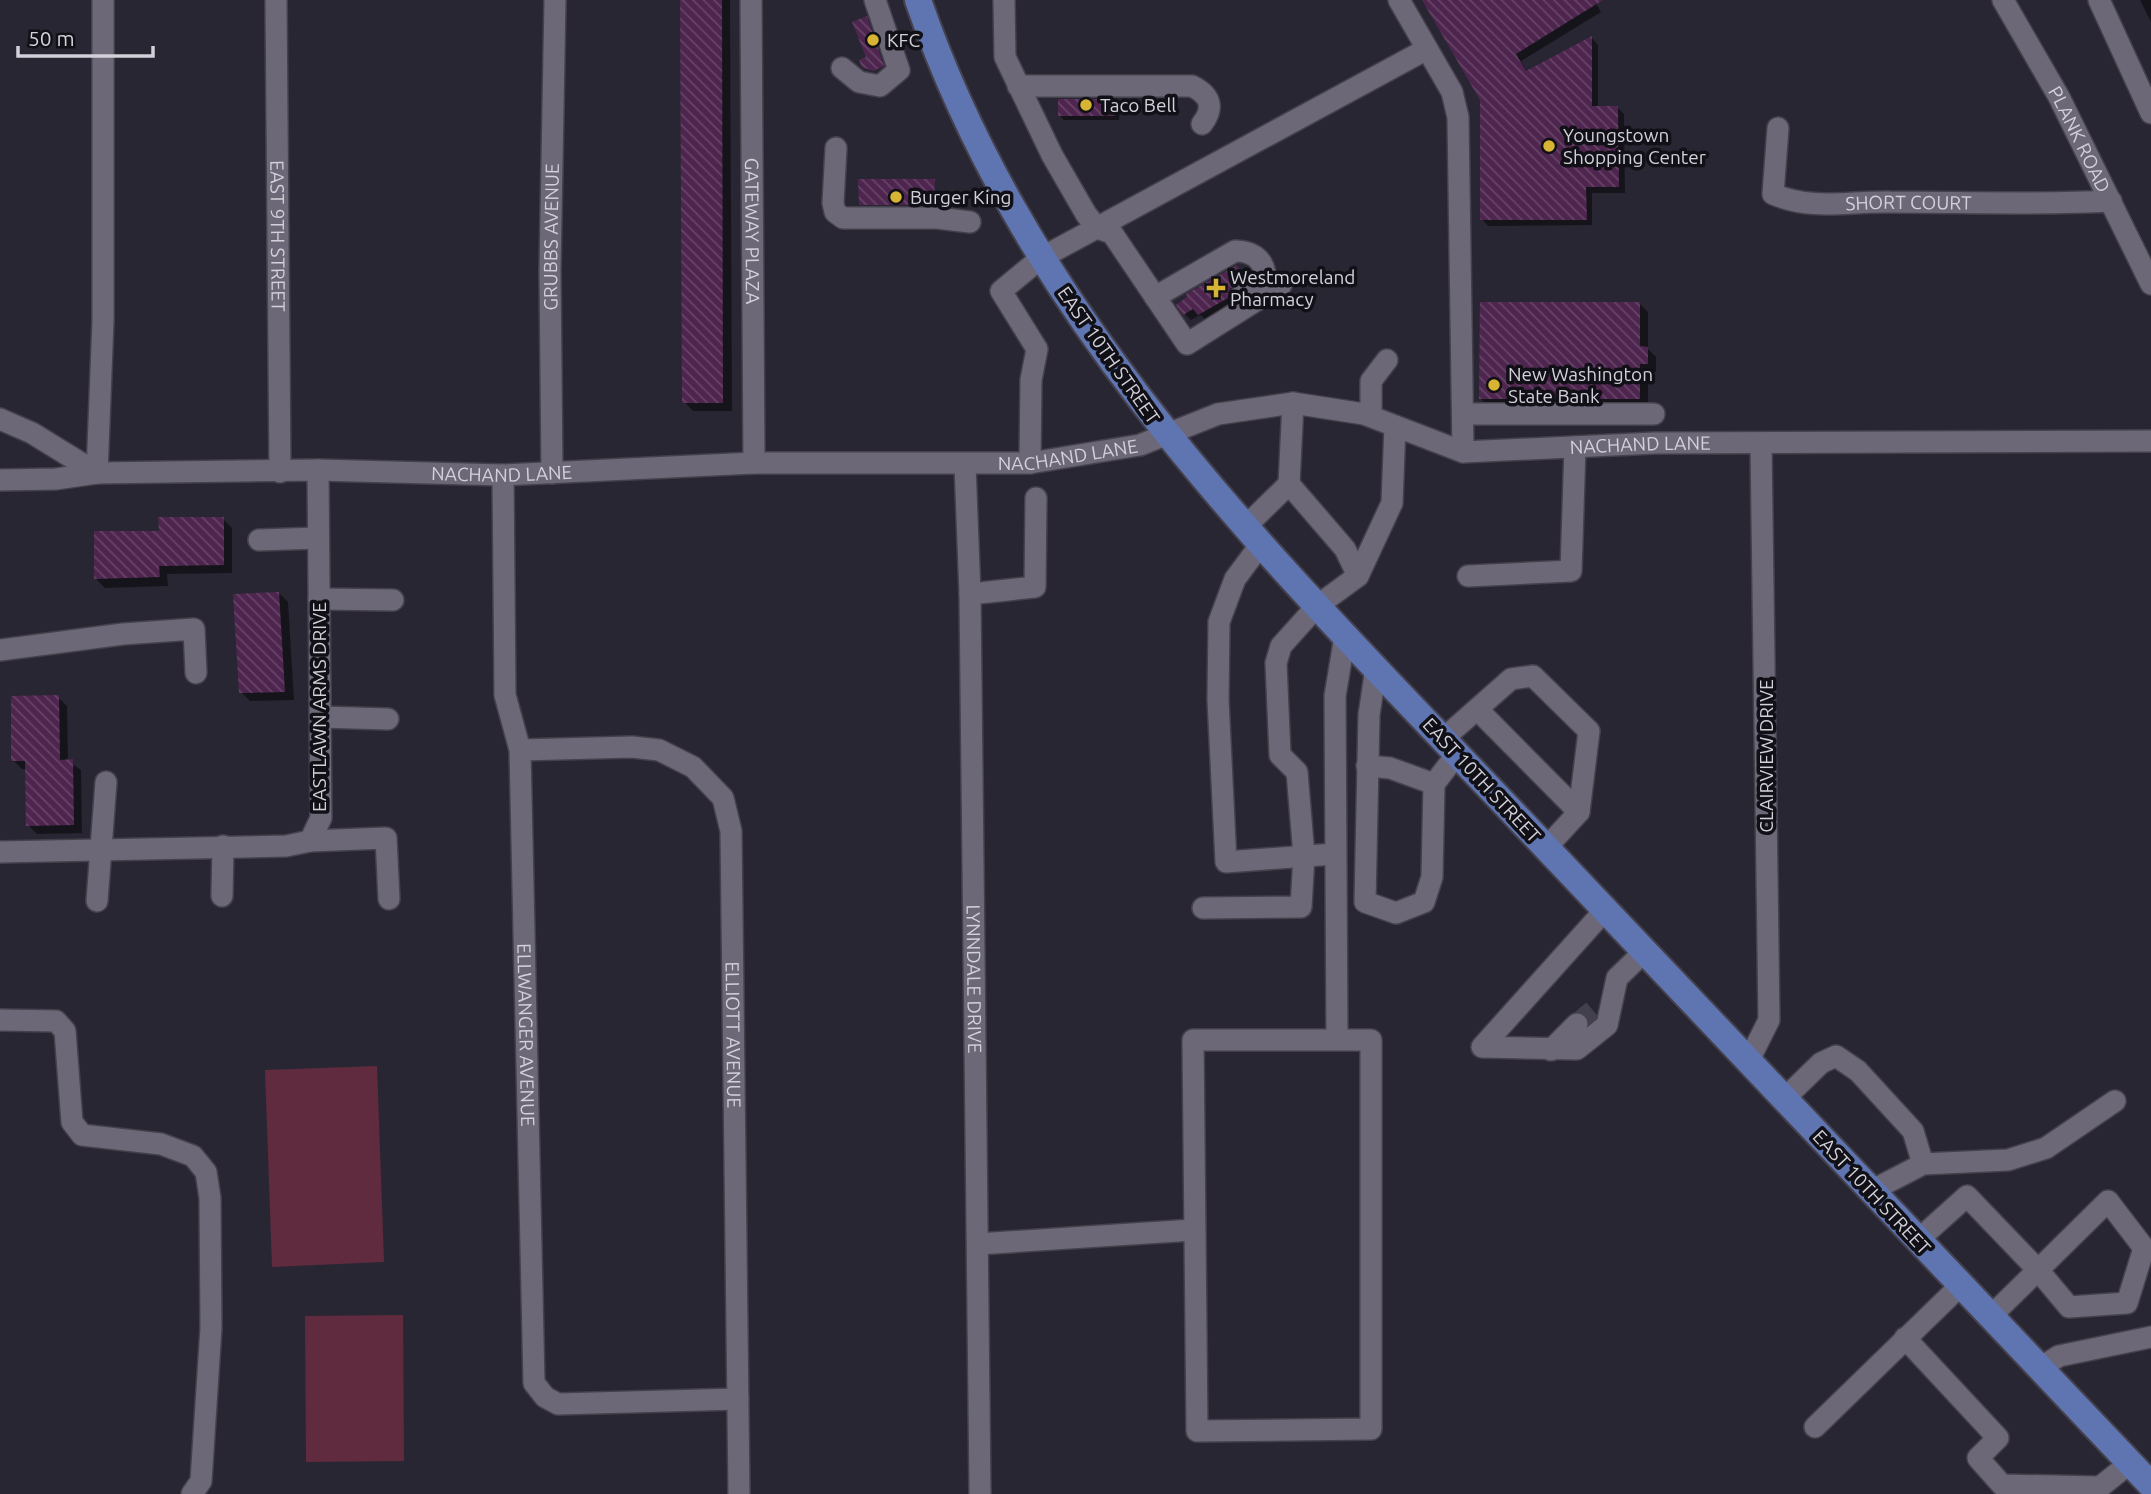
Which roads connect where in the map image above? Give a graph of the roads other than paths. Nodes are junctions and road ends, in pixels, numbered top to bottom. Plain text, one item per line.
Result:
1 (103, 0) edge
2 (275, 0) edge
3 (555, 0) edge
4 (751, 0) edge
5 (876, 0) edge
6 (918, 0) edge
7 (1004, 0) edge
8 (1399, 0) edge
9 (2003, 0) edge
10 (2099, 0) edge
11 (1427, 49) junction
12 (842, 68) dead end
13 (1018, 86) junction
14 (2148, 102) edge
15 (1202, 124) dead end
16 (1778, 128) dead end
17 (836, 148) dead end
18 (2111, 201) junction
19 (970, 222) dead end
20 (1097, 228) junction
21 (1041, 258) junction
22 (2151, 284) edge
23 (1281, 285) dead end
24 (1155, 297) junction
25 (1181, 335) junction
26 (1387, 360) dead end
27 (1293, 403) junction
28 (1364, 414) junction
29 (1463, 414) junction
30 (1654, 414) dead end
31 (0, 419) edge
32 (1395, 426) junction
33 (1166, 435) junction
34 (2151, 441) edge
35 (1761, 444) junction
36 (1575, 447) junction
37 (1463, 452) junction
38 (754, 463) junction
39 (1030, 463) junction
40 (965, 465) junction
41 (318, 470) junction
42 (280, 472) junction
43 (97, 473) junction
44 (552, 473) junction
45 (503, 475) junction
46 (0, 480) edge
47 (1289, 484) junction
48 (1036, 498) dead end
49 (1253, 536) junction
50 (318, 538) junction
51 (260, 540) dead end
52 (1358, 576) junction
53 (1468, 576) dead end
54 (970, 594) junction
55 (319, 599) junction
56 (393, 600) dead end
57 (1317, 606) junction
58 (1345, 636) junction
59 (0, 650) edge
60 (1376, 668) junction
61 (196, 673) dead end
62 (1478, 710) junction
63 (320, 717) junction
64 (387, 719) dead end
65 (1450, 746) junction
66 (520, 750) junction
67 (1367, 766) junction
68 (106, 782) dead end
69 (1434, 784) junction
70 (1579, 812) junction
71 (310, 841) junction
72 (223, 846) junction
73 (1546, 848) junction
74 (102, 850) junction
75 (0, 852) edge
76 (1334, 854) junction
77 (1304, 856) junction
78 (222, 896) dead end
79 (389, 899) dead end
80 (97, 901) dead end
81 (1203, 908) dead end
82 (1605, 910) junction
83 (1644, 952) junction
84 (1614, 992) junction
85 (1595, 1009) tunnel mouth
86 (0, 1020) edge
87 (1577, 1024) tunnel mouth
88 (1337, 1039) junction
89 (1550, 1051) junction
90 (1748, 1062) junction
91 (1784, 1099) junction
92 (2115, 1101) dead end
93 (1923, 1164) junction
94 (1871, 1191) junction
95 (1193, 1230) junction
96 (1918, 1240) junction
97 (978, 1244) junction
98 (2038, 1270) junction
99 (1961, 1285) junction
100 (1991, 1316) junction
101 (2151, 1337) edge
102 (1905, 1338) junction
103 (2040, 1368) junction
104 (737, 1399) junction
105 (1815, 1427) dead end
106 (2144, 1476) edge
107 (980, 1493) edge
108 (192, 1494) edge
109 (740, 1494) edge

1 - 43 street
2 - 42 street, EAST 9TH STREET
3 - 44 street, GRUBBS AVENUE
4 - 38 street, GATEWAY PLAZA
5 - 12 street
6 - 21 main road, EAST 10TH STREET
7 - 13 street
8 - 11 street
9 - 18 street, PLANK ROAD
10 - 14 street
11 - 20 street
11 - 29 street
13 - 15 street
13 - 20 street
16 - 18 street, SHORT COURT
17 - 19 street
18 - 22 street, PLANK ROAD
20 - 21 street
20 - 24 street
21 - 33 main road, EAST 10TH STREET
21 - 39 street
23 - 25 street
24 - 25 street
24 - 25 street
26 - 28 street
27 - 28 street, NACHAND LANE
27 - 33 street, NACHAND LANE
27 - 47 street
28 - 32 street, NACHAND LANE
29 - 30 street
29 - 37 street
31 - 43 street
32 - 37 street, NACHAND LANE
32 - 52 street
33 - 39 street, NACHAND LANE
33 - 49 main road, EAST 10TH STREET
34 - 35 street, NACHAND LANE
35 - 36 street, NACHAND LANE
35 - 90 street, CLAIRVIEW DRIVE
36 - 37 street, NACHAND LANE
36 - 53 street
38 - 40 street, NACHAND LANE
38 - 44 street, NACHAND LANE
39 - 40 street, NACHAND LANE
40 - 54 street, LYNNDALE DRIVE
41 - 42 street, NACHAND LANE
41 - 45 street, NACHAND LANE
41 - 50 street, EASTLAWN ARMS DRIVE
42 - 43 street, NACHAND LANE
43 - 46 street, NACHAND LANE
44 - 45 street, NACHAND LANE
45 - 66 street, ELLWANGER AVENUE
47 - 49 street
47 - 52 street
48 - 54 street
49 - 57 main road, EAST 10TH STREET
49 - 77 street
50 - 51 street
50 - 55 street, EASTLAWN ARMS DRIVE
52 - 57 street
54 - 97 street, LYNNDALE DRIVE
55 - 56 street
55 - 63 street, EASTLAWN ARMS DRIVE
57 - 58 main road, EAST 10TH STREET
57 - 77 street
58 - 60 main road, EAST 10TH STREET
58 - 76 street
59 - 61 street
60 - 65 main road, EAST 10TH STREET
60 - 67 street
62 - 65 street
62 - 70 street
62 - 70 street
63 - 64 street
63 - 71 street, EASTLAWN ARMS DRIVE
65 - 69 street
65 - 73 main road, EAST 10TH STREET
66 - 104 street, ELLIOTT AVENUE
66 - 104 street, ELLWANGER AVENUE
67 - 69 street
67 - 69 street
68 - 74 street
70 - 73 street
71 - 72 street
71 - 79 street
72 - 74 street
72 - 78 street
73 - 82 main road, EAST 10TH STREET
74 - 75 street
74 - 80 street
76 - 77 street
76 - 88 street
77 - 81 street
82 - 83 main road, EAST 10TH STREET
82 - 89 street
83 - 84 street
83 - 90 main road, EAST 10TH STREET
84 - 85 street
84 - 89 street
86 - 108 street
87 - 89 street
88 - 95 street
88 - 95 street
90 - 91 main road, EAST 10TH STREET
91 - 93 street
91 - 94 main road, EAST 10TH STREET
92 - 93 street
93 - 94 street
94 - 96 main road, EAST 10TH STREET
95 - 97 street
96 - 98 street
96 - 99 main road, EAST 10TH STREET
97 - 107 street, LYNNDALE DRIVE
98 - 98 street
98 - 100 street
99 - 100 main road, EAST 10TH STREET
99 - 102 street
100 - 103 main road, EAST 10TH STREET
101 - 103 street
102 - 105 street
102 - 106 street
103 - 106 main road, EAST 10TH STREET
104 - 109 street, ELLIOTT AVENUE

